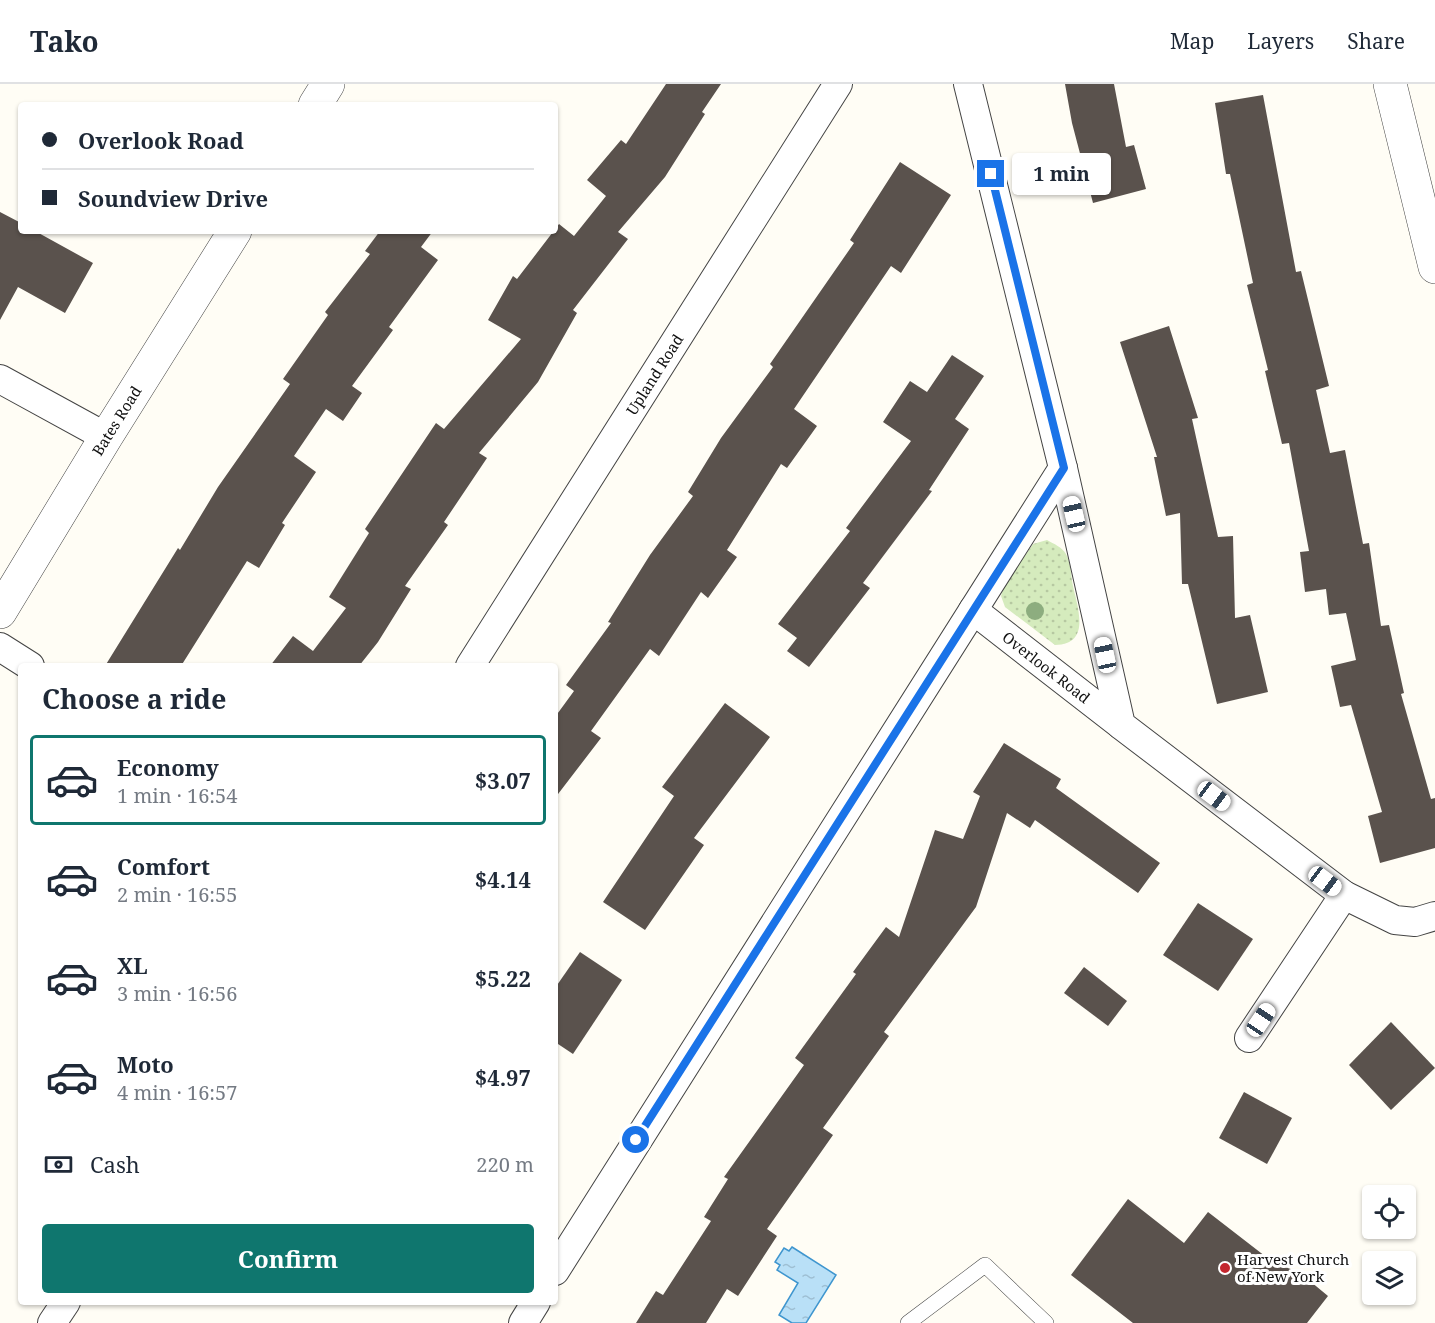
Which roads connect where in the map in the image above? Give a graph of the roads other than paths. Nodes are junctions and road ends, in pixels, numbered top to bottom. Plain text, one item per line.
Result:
1 (328, 84) edge
2 (838, 84) edge
3 (968, 84) edge
4 (1390, 84) edge
5 (317, 102) edge
6 (233, 234) edge
7 (1435, 267) edge
8 (0, 380) edge
9 (106, 437) junction
10 (1064, 468) junction
11 (973, 609) junction
12 (0, 612) edge
13 (0, 647) edge
14 (25, 663) edge
15 (472, 663) edge
16 (1121, 725) junction
17 (1344, 895) junction
18 (1435, 916) edge
19 (1249, 1038) dead end
20 (558, 1266) edge
21 (64, 1305) edge
22 (534, 1305) edge
23 (52, 1323) edge
24 (523, 1323) edge
25 (908, 1323) edge
26 (1046, 1323) edge

1 - 5 street
2 - 15 street, Upland Road
3 - 10 street
4 - 7 street
6 - 9 street, Bates Road
8 - 9 street
9 - 12 street, Bates Road
10 - 11 street
10 - 16 street
11 - 16 street, Overlook Road
11 - 20 street
13 - 14 street
16 - 17 street, Overlook Road
17 - 18 street, Overlook Road
17 - 19 street
21 - 23 street
22 - 24 street
25 - 26 lane

